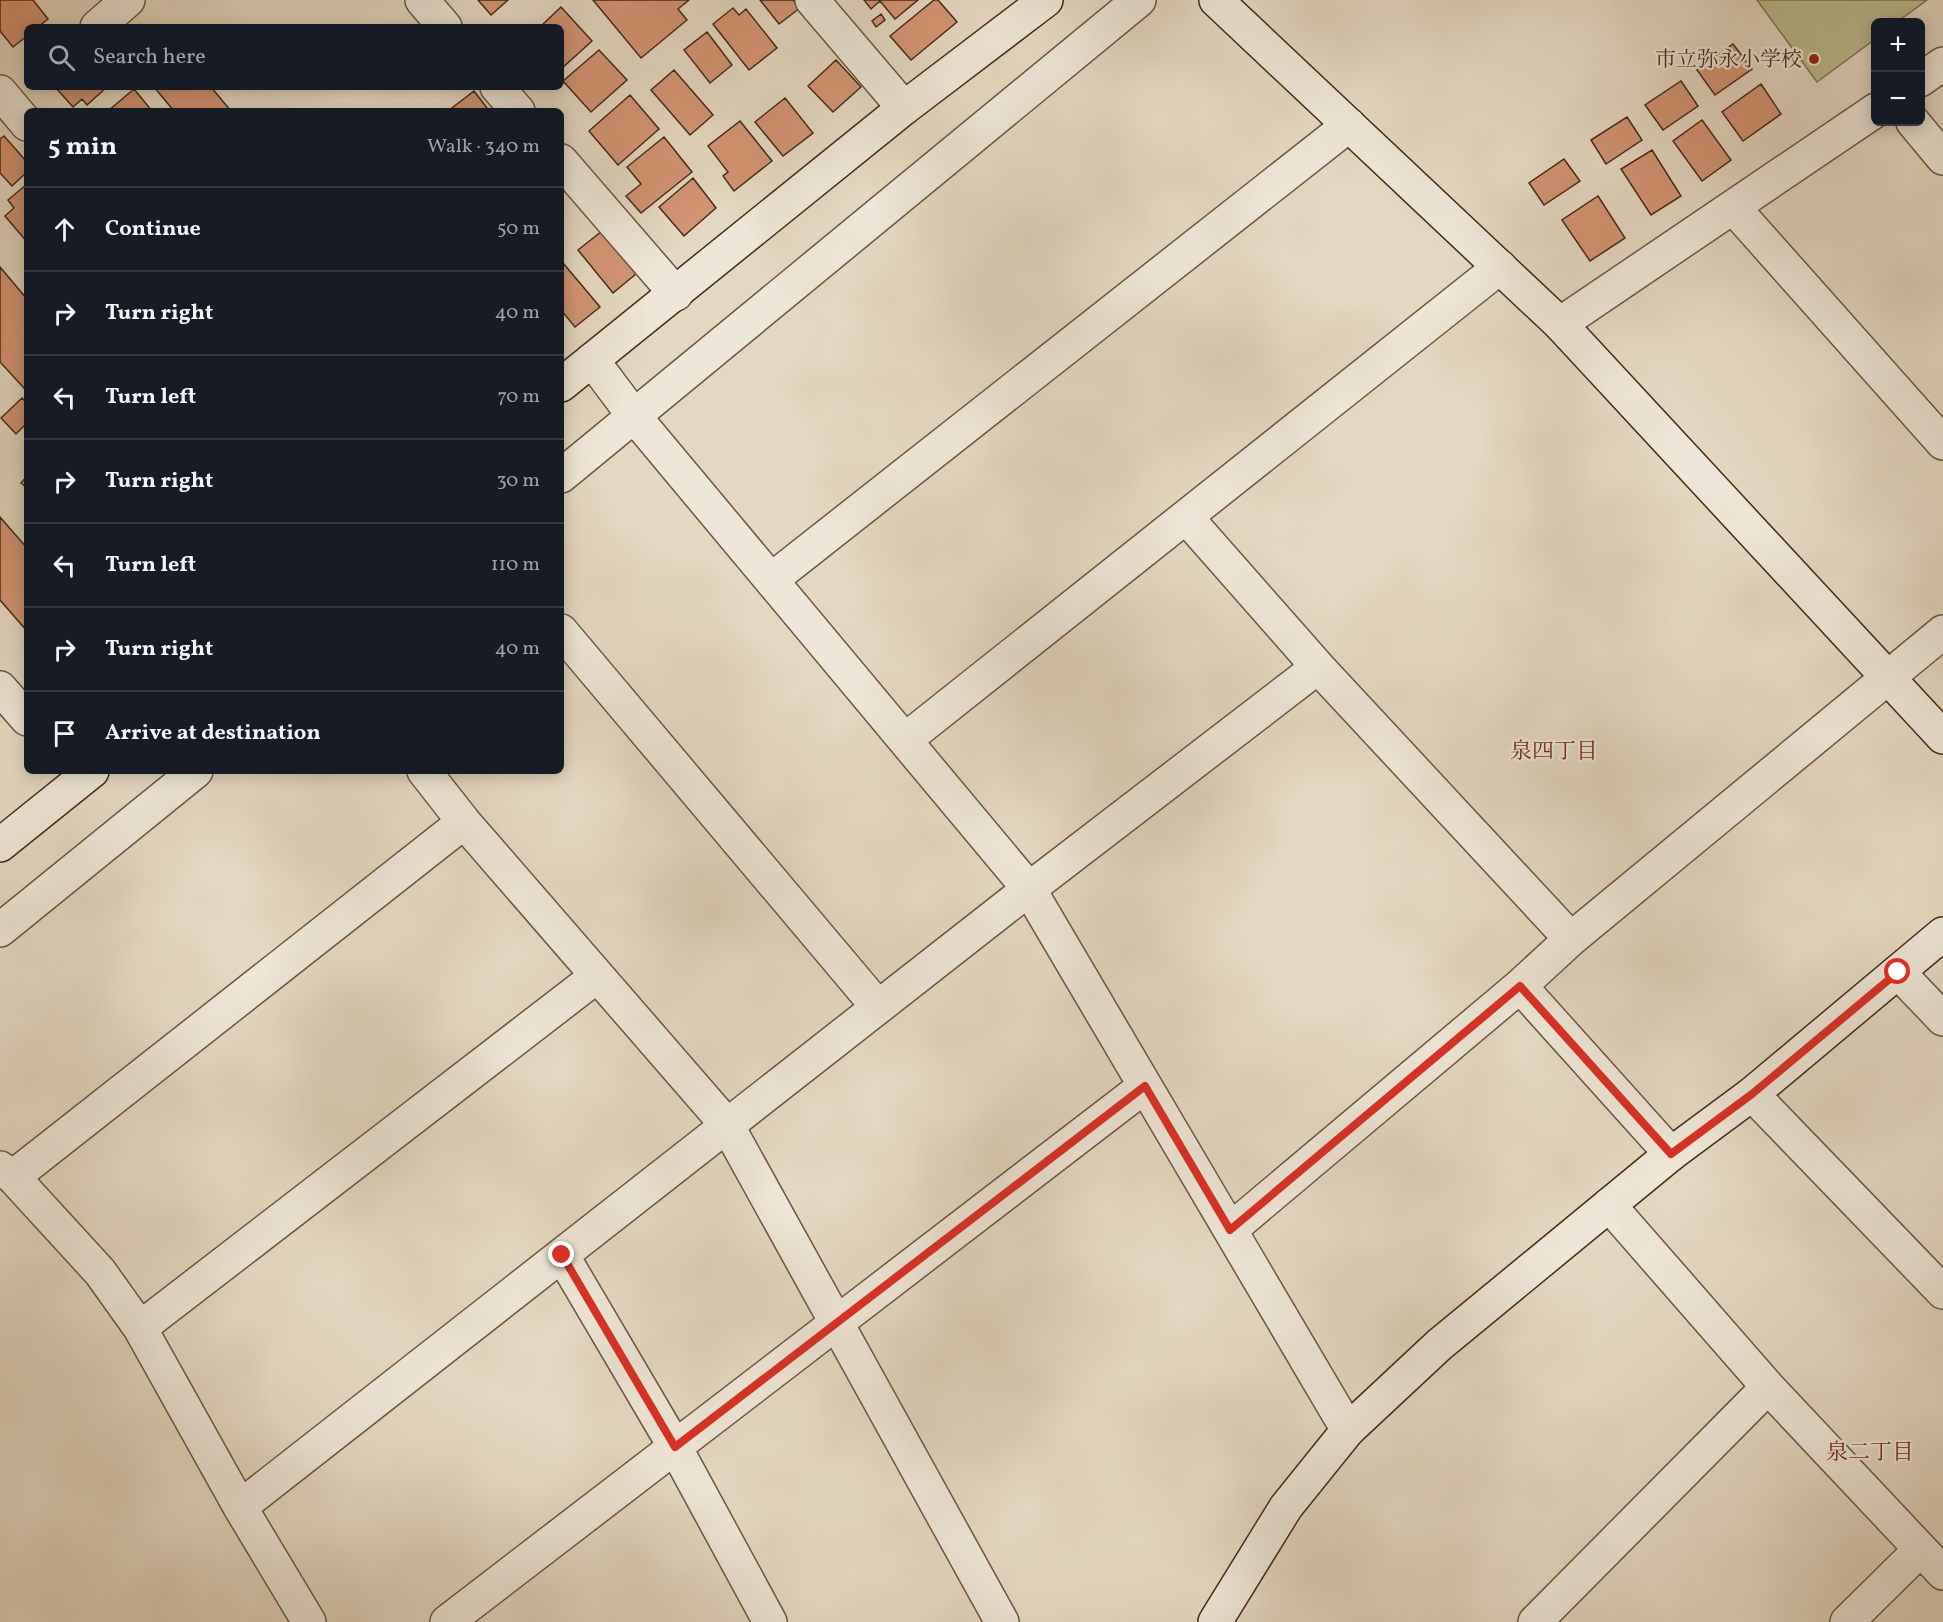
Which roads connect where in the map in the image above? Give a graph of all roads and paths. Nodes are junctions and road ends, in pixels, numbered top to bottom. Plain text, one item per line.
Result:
1 (128, 0) edge
2 (422, 0) edge
3 (812, 0) edge
4 (1046, 0) edge
5 (1139, 0) edge
6 (1216, 0) edge
7 (100, 24) edge
8 (442, 24) edge
9 (1943, 64) edge
10 (1925, 77) edge
11 (500, 90) edge
12 (515, 108) edge
13 (904, 108) junction
14 (1871, 113) edge
15 (1349, 125) junction
16 (1916, 126) edge
17 (1943, 158) edge
18 (564, 164) edge
19 (1733, 207) junction
20 (1500, 267) junction
21 (676, 294) junction
22 (1560, 324) junction
23 (592, 360) junction
24 (564, 383) edge
25 (634, 416) junction
26 (1943, 443) edge
27 (564, 474) edge
28 (1186, 517) junction
29 (771, 580) junction
30 (1943, 632) edge
31 (564, 635) edge
32 (1318, 667) junction
33 (1888, 677) junction
34 (0, 688) edge
35 (24, 716) edge
36 (1943, 737) edge
37 (905, 740) junction
38 (81, 774) edge
39 (192, 774) edge
40 (425, 774) edge
41 (464, 822) junction
42 (0, 845) edge
43 (1029, 889) junction
44 (0, 930) edge
45 (1943, 934) edge
46 (1571, 939) junction
47 (1898, 972) junction
48 (597, 976) junction
49 (1520, 986) junction
50 (879, 1007) junction
51 (1943, 1019) edge
52 (1145, 1086) junction
53 (1752, 1094) junction
54 (727, 1125) junction
55 (1671, 1154) junction
56 (6, 1173) edge
57 (1609, 1205) junction
58 (1230, 1230) junction
59 (562, 1255) junction
60 (1943, 1292) edge
61 (837, 1322) junction
62 (140, 1328) junction
63 (1768, 1388) junction
64 (1348, 1430) junction
65 (675, 1447) junction
66 (240, 1507) junction
67 (1920, 1550) junction
68 (1943, 1573) edge
69 (762, 1619) edge
70 (309, 1622) edge
71 (447, 1622) edge
72 (1002, 1622) edge
73 (1215, 1622) edge
74 (1535, 1622) edge
75 (1847, 1622) edge

1 - 7 street
2 - 8 street
3 - 13 street
4 - 13 street
5 - 25 street
6 - 15 street
9 - 10 street
11 - 12 street
13 - 21 street
14 - 19 street
15 - 20 street
15 - 29 street
16 - 17 street
18 - 21 street
19 - 22 street
19 - 26 street
20 - 22 street
20 - 28 street
21 - 23 street
22 - 33 street
23 - 24 street
23 - 25 street
25 - 27 street
25 - 29 street
28 - 32 street
28 - 37 street
29 - 37 street
30 - 33 street
31 - 50 street
32 - 43 street
32 - 46 street
33 - 36 street
33 - 46 street
34 - 35 street
37 - 43 street
38 - 42 street
39 - 44 street
40 - 41 street
41 - 48 street
41 - 56 street
43 - 50 street
43 - 52 street
45 - 47 street
46 - 49 street
47 - 51 street
47 - 53 street
48 - 54 street
48 - 62 street
49 - 55 street
49 - 58 street
50 - 54 street
52 - 58 street
52 - 61 street
53 - 55 street
53 - 60 street
54 - 59 street
54 - 61 street
55 - 57 street
56 - 62 street
57 - 63 street
57 - 64 street
58 - 64 street
59 - 65 street
59 - 66 street
61 - 65 street
61 - 72 street
62 - 66 street
63 - 67 street
63 - 74 street
64 - 73 street
65 - 69 street
65 - 71 street
66 - 70 street
67 - 68 street
67 - 75 street

